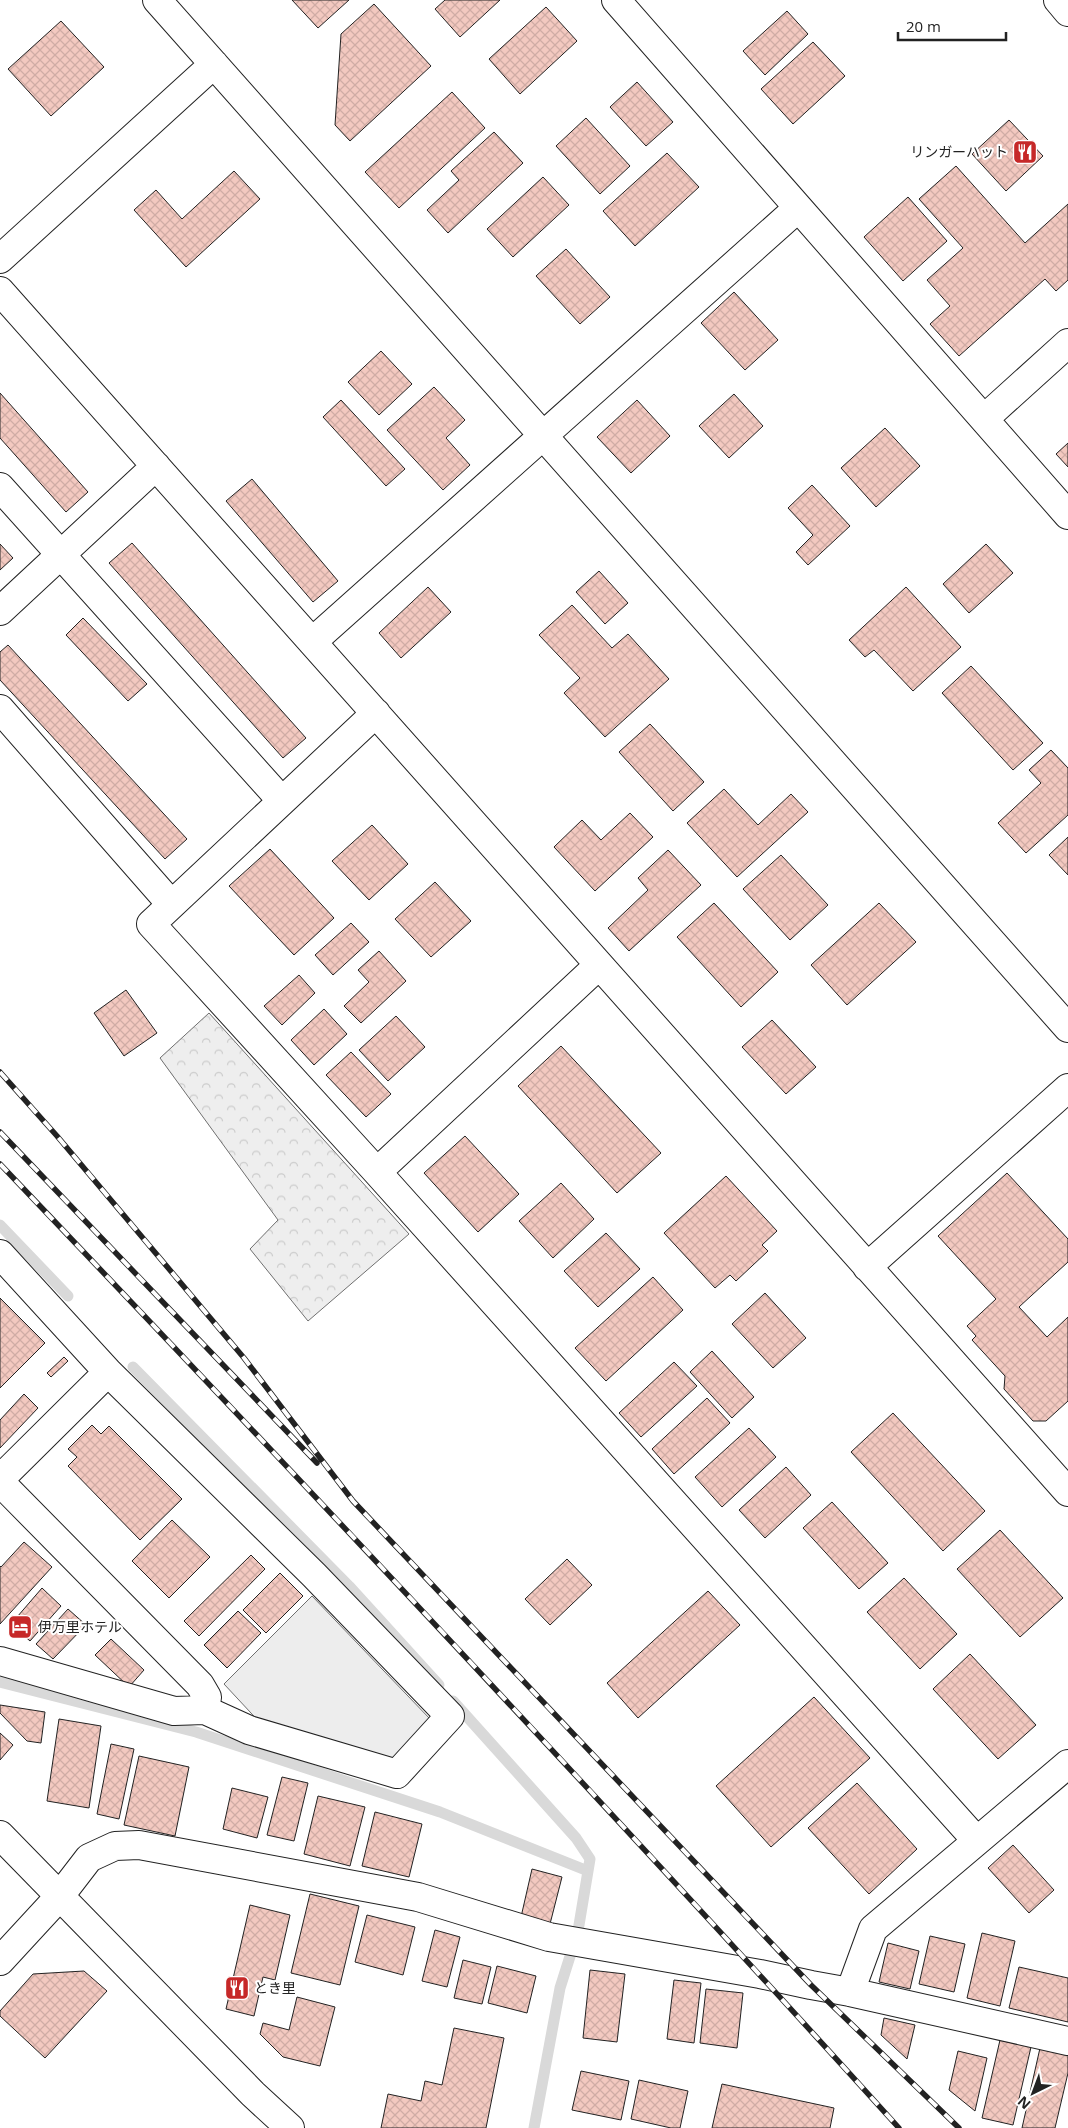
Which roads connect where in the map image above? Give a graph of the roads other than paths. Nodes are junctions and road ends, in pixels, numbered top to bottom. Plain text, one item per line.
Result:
1 (157, 0) edge
2 (616, 0) edge
3 (1058, 0) edge
4 (1068, 12) edge
5 (214, 64) junction
6 (798, 208) junction
7 (0, 259) edge
8 (0, 291) edge
9 (1068, 343) edge
10 (984, 419) junction
11 (543, 436) junction
12 (156, 466) junction
13 (0, 487) edge
14 (1068, 515) edge
15 (61, 555) junction
16 (0, 611) edge
17 (312, 642) junction
18 (0, 709) edge
19 (376, 713) junction
20 (282, 801) junction
21 (171, 904) junction
22 (599, 964) junction
23 (1068, 1028) edge
24 (1068, 1088) edge
25 (377, 1172) junction
26 (0, 1254) edge
27 (867, 1267) junction
28 (108, 1372) junction
29 (0, 1481) edge
30 (1068, 1492) edge
31 (0, 1661) edge
32 (205, 1710) junction
33 (1068, 1764) edge
34 (0, 1835) edge
35 (978, 1841) junction
36 (59, 1897) junction
37 (0, 1961) edge
38 (850, 1992) junction
39 (1068, 2041) edge
40 (290, 2128) edge

1 - 5 main road
2 - 6 main road
3 - 4 main road
5 - 7 main road
5 - 11 main road
6 - 10 main road
6 - 11 main road
8 - 12 main road
9 - 10 main road
10 - 14 main road
11 - 17 main road
11 - 23 main road
12 - 15 main road
12 - 17 main road
13 - 15 main road
15 - 16 main road
15 - 20 main road
17 - 19 main road
18 - 21 main road
19 - 20 main road
19 - 22 main road
20 - 21 main road
21 - 25 main road
22 - 25 main road
22 - 27 main road
24 - 27 main road
25 - 35 main road
26 - 28 main road
27 - 30 main road
28 - 29 main road
28 - 32 main road
29 - 32 main road
31 - 32 main road
33 - 35 main road
34 - 36 main road
35 - 38 main road
36 - 37 main road
36 - 38 main road
36 - 40 main road
38 - 39 main road

